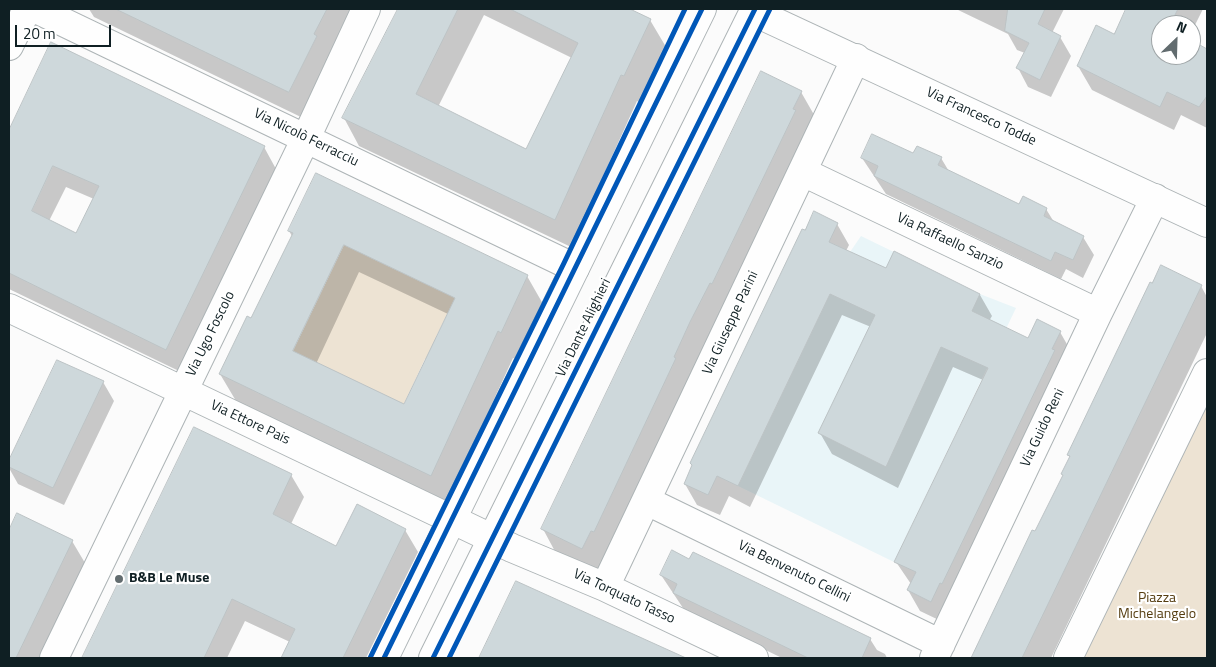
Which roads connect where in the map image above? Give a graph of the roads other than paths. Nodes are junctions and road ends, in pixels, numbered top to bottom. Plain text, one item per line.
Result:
1 (27, 9) edge
2 (36, 9) edge
3 (366, 9) edge
4 (702, 9) edge
5 (752, 10) edge
6 (9, 46) edge
7 (856, 58) junction
8 (306, 138) junction
9 (803, 172) junction
10 (1155, 198) junction
11 (1207, 223) edge
12 (574, 268) junction
13 (9, 308) edge
14 (1098, 313) junction
15 (1207, 373) edge
16 (182, 392) junction
17 (647, 501) junction
18 (451, 518) junction
19 (492, 537) junction
20 (605, 587) junction
21 (938, 651) edge
22 (54, 658) edge
23 (384, 658) edge
24 (433, 658) edge
25 (754, 658) edge
26 (1068, 658) edge

1 - 6 street
2 - 8 street, Via Nicolò Ferracciu
3 - 8 street, Via Ugo Foscolo
4 - 12 street
5 - 7 street, Via Francesco Todde
5 - 19 street, Via Dante Alighieri
7 - 9 street, Via Giuseppe Parini
7 - 10 street, Via Francesco Todde
8 - 12 street, Via Nicolò Ferracciu
8 - 16 street, Via Ugo Foscolo
9 - 14 street, Via Raffaello Sanzio
9 - 17 street, Via Giuseppe Parini
10 - 11 street, Via Francesco Todde
10 - 14 street, Via Guido Reni
12 - 18 street
13 - 16 street, Via Ettore Pais
14 - 21 street, Via Guido Reni
15 - 26 street
16 - 18 street, Via Ettore Pais
16 - 22 street, Via Ugo Foscolo
17 - 20 street, Via Giuseppe Parini
17 - 21 street, Via Benvenuto Cellini
18 - 19 street, Via Ettore Pais
18 - 23 street
19 - 20 street, Via Torquato Tasso
19 - 24 street, Via Dante Alighieri
20 - 25 street, Via Torquato Tasso

